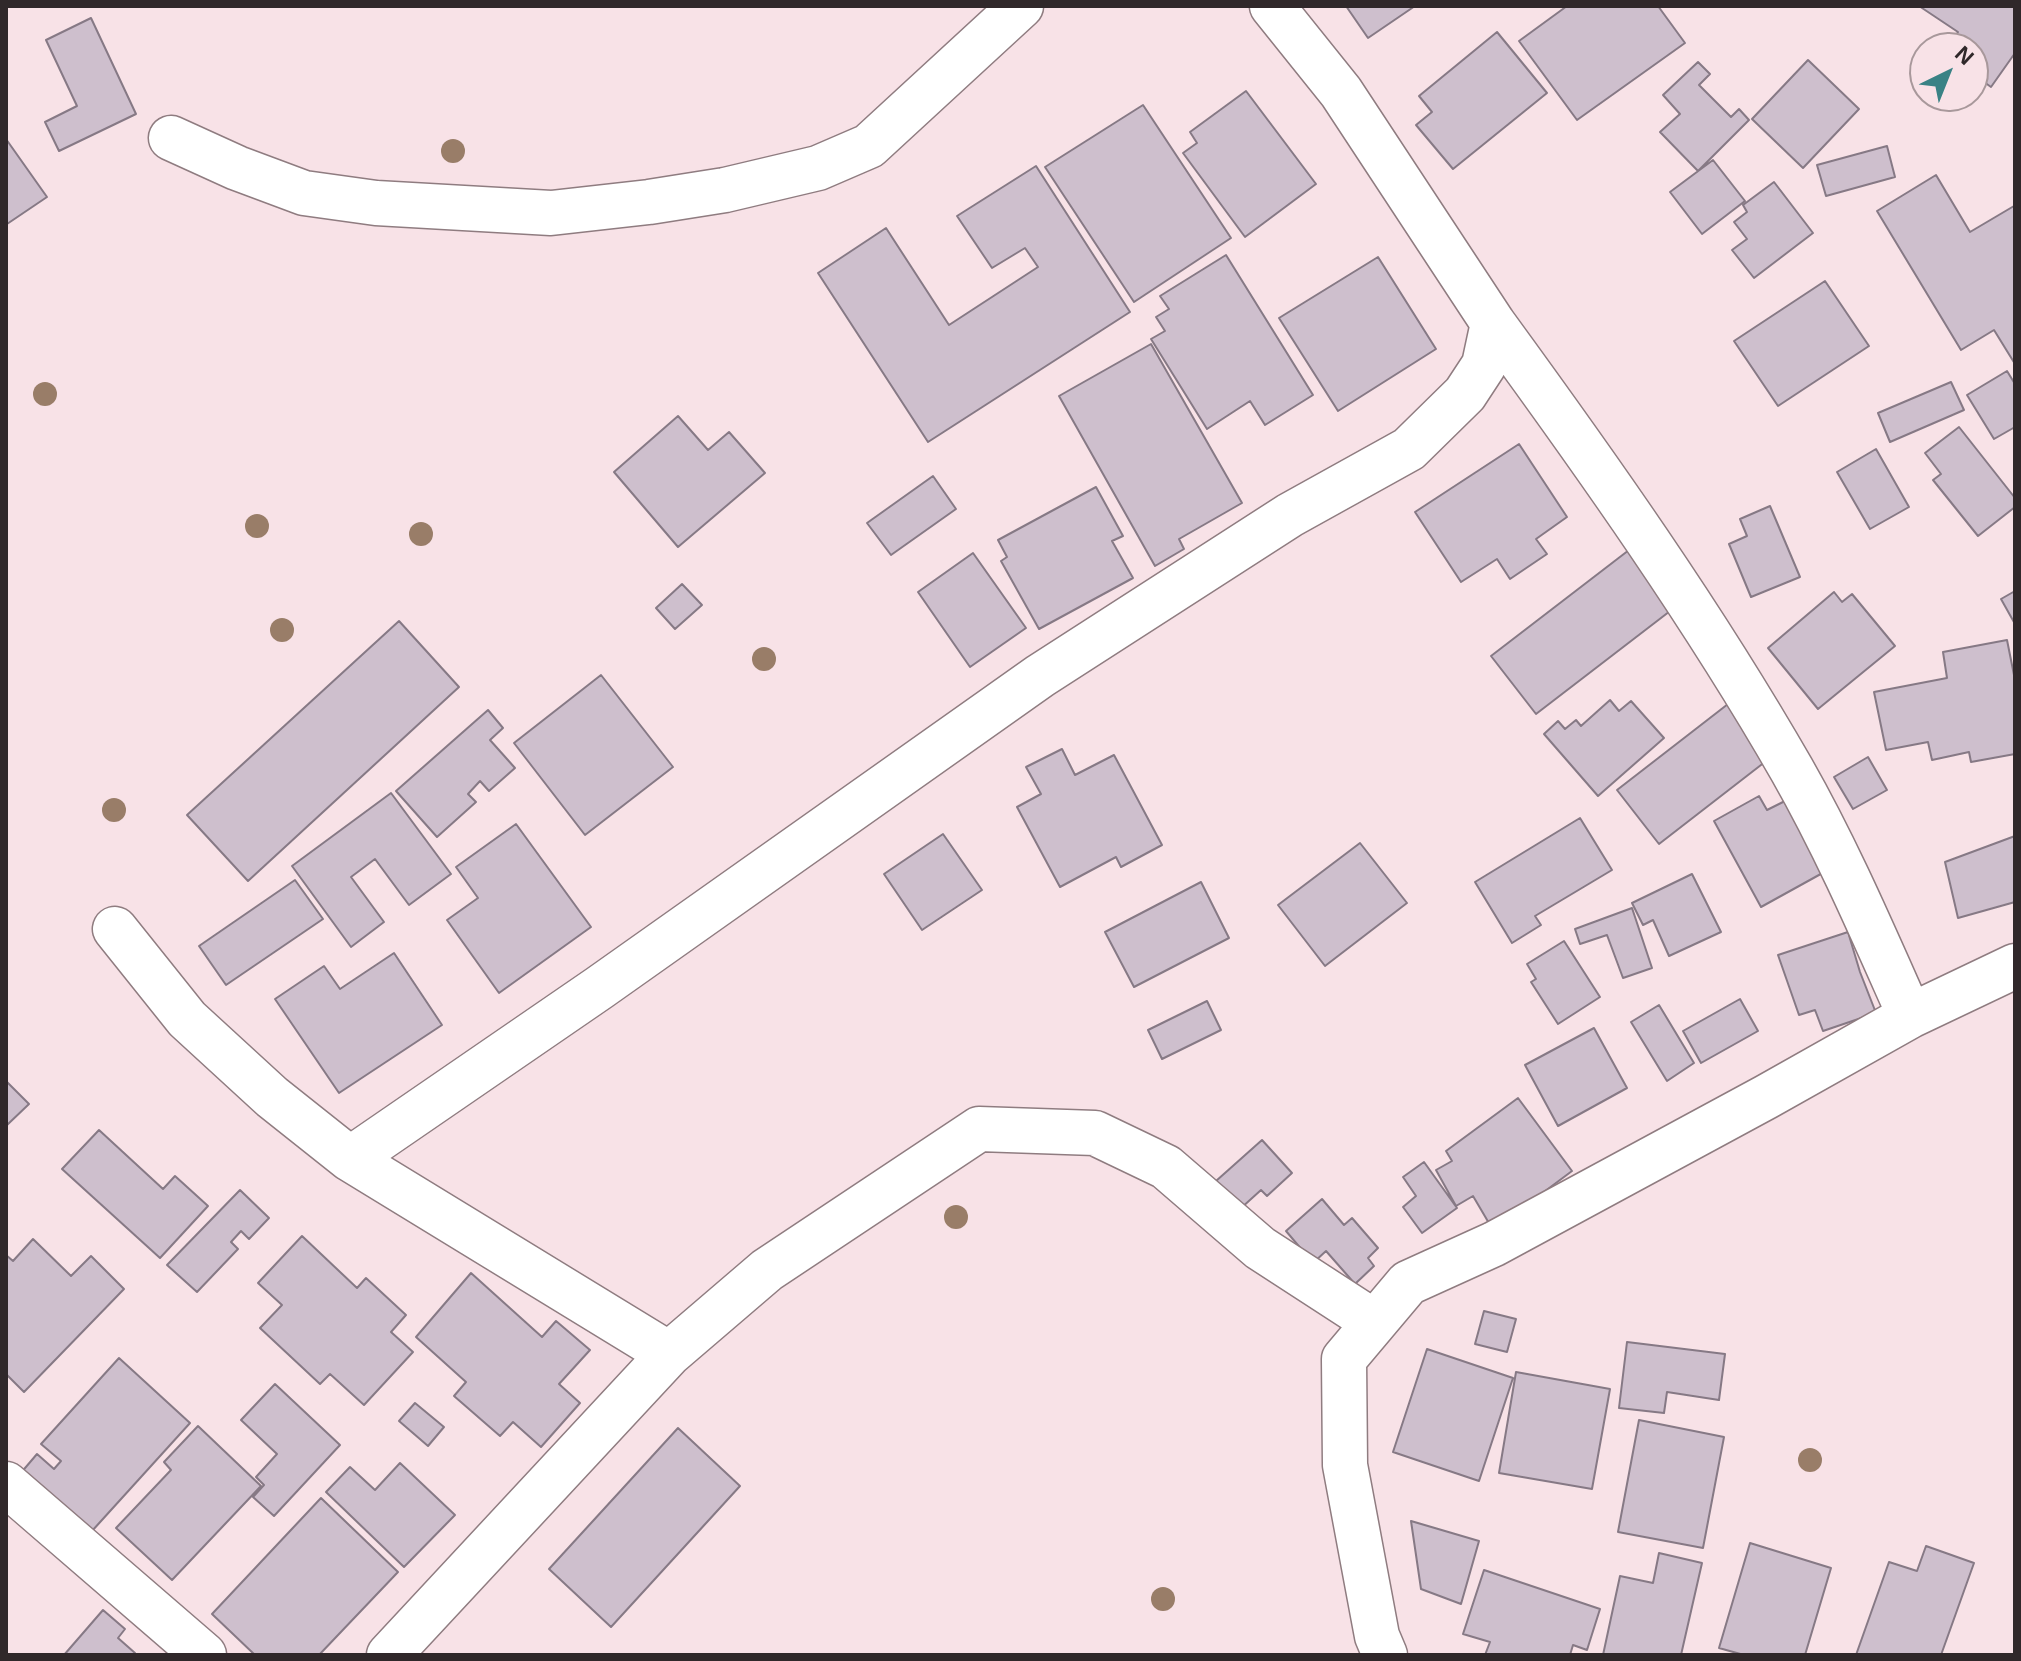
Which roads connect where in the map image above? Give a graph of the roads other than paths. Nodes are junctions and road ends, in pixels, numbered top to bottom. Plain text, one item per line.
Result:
1 (1021, 6) edge
2 (1272, 6) edge
3 (171, 138) dead end
4 (1493, 323) junction
5 (115, 929) dead end
6 (2015, 966) edge
7 (1910, 1016) junction
8 (350, 1159) junction
9 (1374, 1322) junction
10 (669, 1354) junction
11 (6, 1484) edge
12 (204, 1655) edge
13 (389, 1655) edge
14 (1385, 1655) edge

1 - 3 street
2 - 4 street
4 - 7 street
4 - 8 street
5 - 8 street
6 - 7 street
7 - 9 street
8 - 10 street
9 - 10 street
9 - 14 street
10 - 13 street
11 - 12 street

